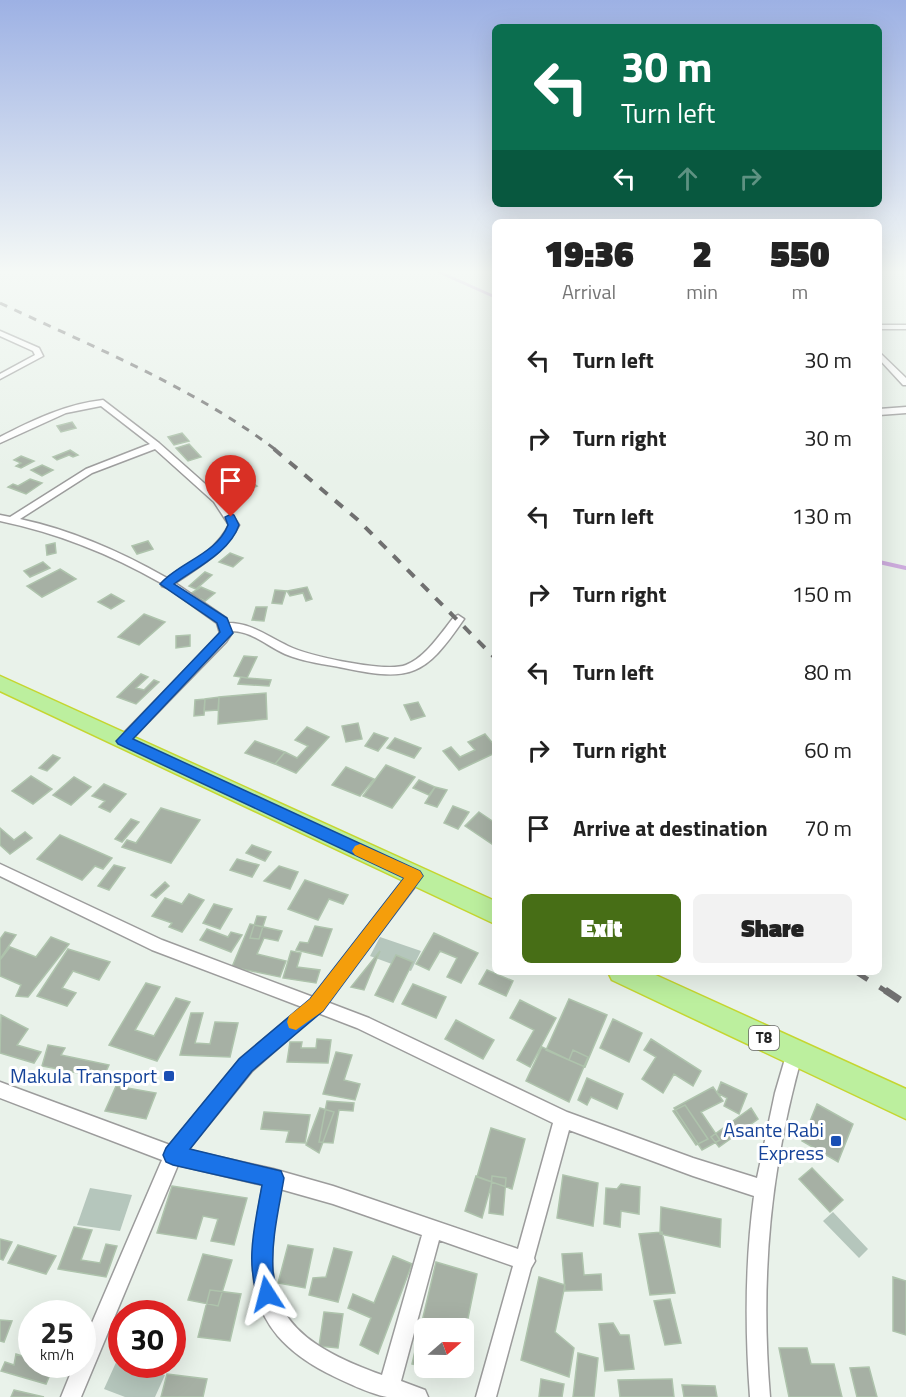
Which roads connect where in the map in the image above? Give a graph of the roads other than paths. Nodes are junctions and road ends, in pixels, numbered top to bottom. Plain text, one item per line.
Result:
1 (8, 337) edge
2 (882, 357) edge
3 (0, 377) edge
4 (906, 383) edge
5 (906, 410) edge
6 (882, 412) edge
7 (0, 440) edge
8 (156, 445) junction
9 (6, 519) edge
10 (166, 584) junction
11 (458, 619) dead end
12 (225, 627) junction
13 (0, 684) edge
14 (123, 741) junction
15 (0, 870) edge
16 (415, 876) junction
17 (492, 912) edge
18 (628, 975) edge
19 (316, 1005) junction
20 (795, 1052) junction
21 (0, 1090) edge
22 (906, 1104) edge
23 (563, 1119) junction
24 (173, 1155) junction
25 (273, 1178) junction
26 (765, 1190) junction
27 (433, 1228) junction
28 (526, 1261) junction
29 (389, 1388) junction
30 (71, 1397) edge
31 (418, 1397) edge
32 (486, 1397) edge
33 (760, 1397) edge

1 - 3 street
2 - 4 street
5 - 6 street
7 - 8 street
8 - 9 street
8 - 10 street
9 - 10 street
10 - 12 street
11 - 12 street
12 - 14 street
13 - 14 highway
14 - 16 highway
15 - 19 street
16 - 17 highway
16 - 19 street
18 - 20 highway, T8
19 - 23 street
19 - 24 street
20 - 22 highway, T8
20 - 26 street
21 - 24 street
23 - 26 street
23 - 28 street
24 - 25 street
24 - 30 street
25 - 27 street
25 - 29 street
26 - 33 street
27 - 28 street
27 - 29 street
28 - 32 street
29 - 31 street

